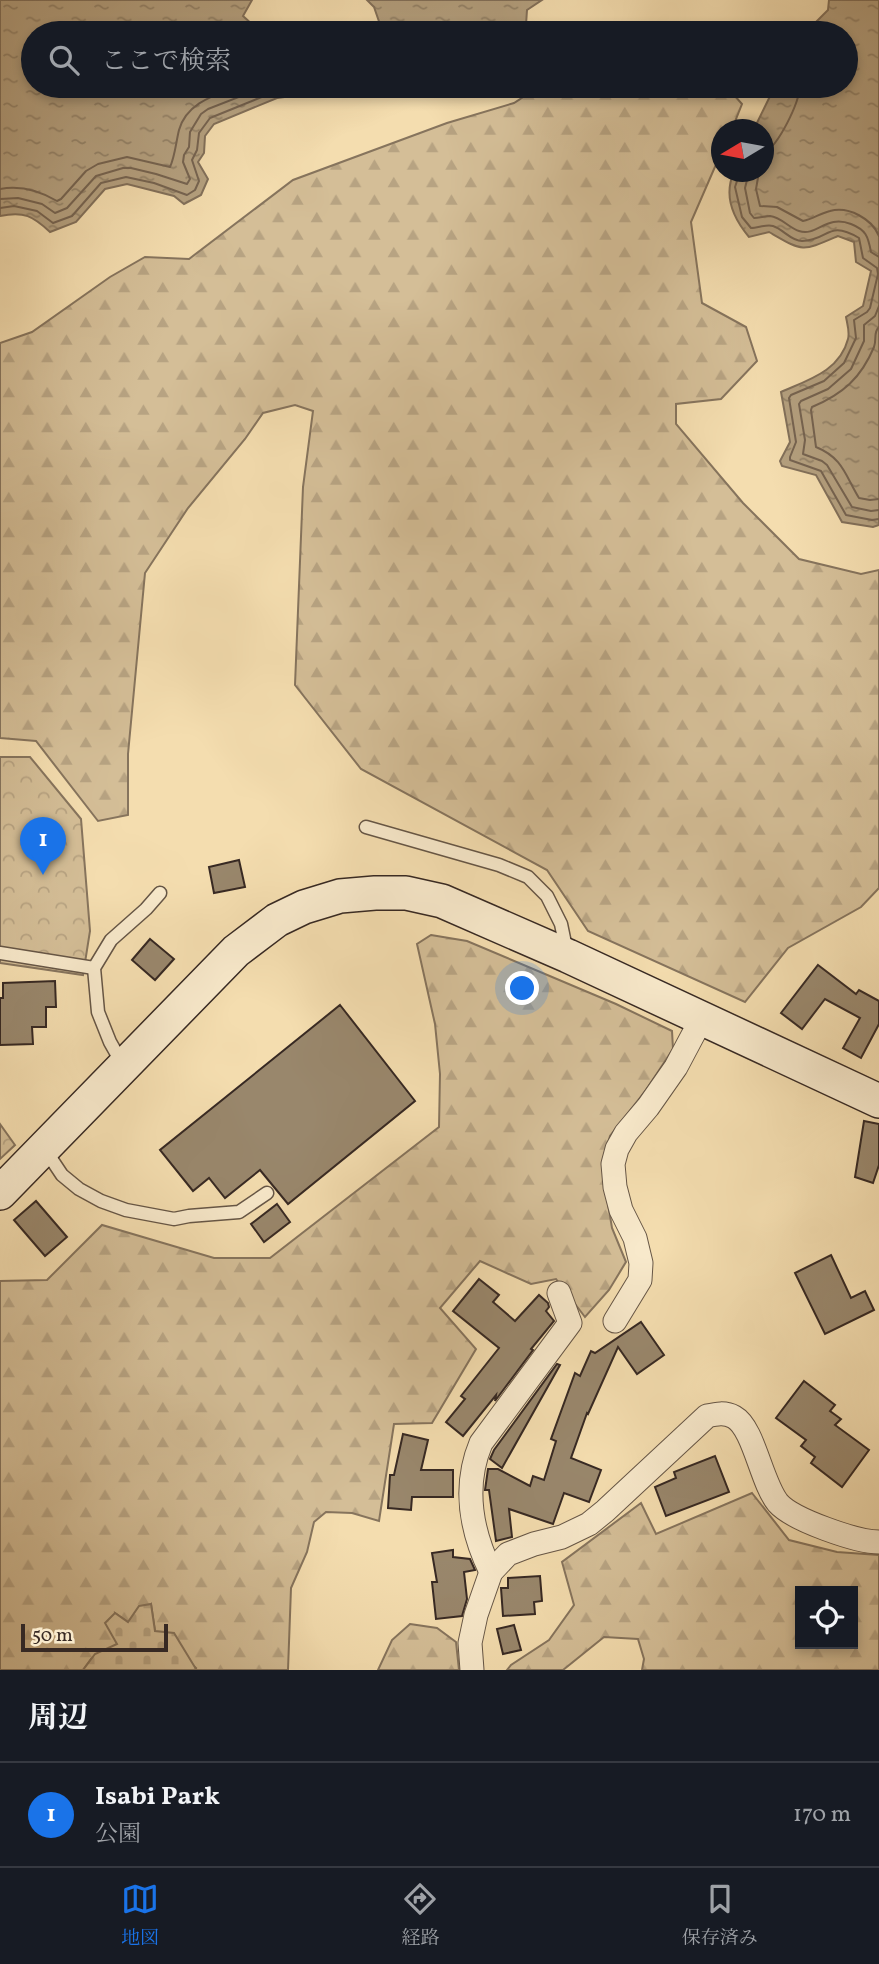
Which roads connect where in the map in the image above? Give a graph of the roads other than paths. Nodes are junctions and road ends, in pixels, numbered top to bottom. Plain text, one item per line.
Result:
1 (366, 827) dead end
2 (160, 893) dead end
3 (0, 953) edge
4 (568, 956) junction
5 (94, 968) junction
6 (702, 1018) junction
7 (123, 1065) junction
8 (879, 1101) edge
9 (44, 1148) junction
10 (0, 1193) edge
11 (267, 1193) dead end
12 (559, 1293) dead end
13 (614, 1321) dead end
14 (879, 1542) edge
15 (491, 1572) junction
16 (472, 1670) edge

1 - 4 lane
2 - 5 lane
3 - 5 lane
4 - 6 street
4 - 7 street
5 - 7 lane
6 - 8 street
6 - 13 street
7 - 9 street
9 - 10 street
9 - 11 lane
12 - 15 street
14 - 15 street
15 - 16 street

